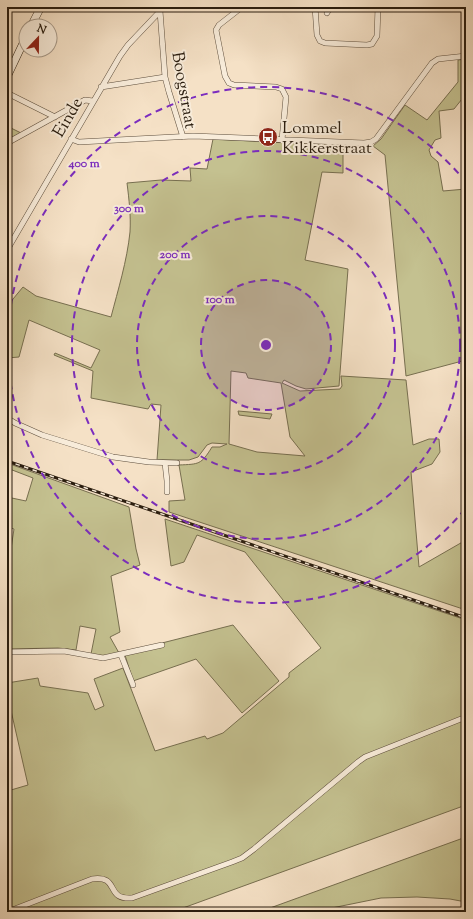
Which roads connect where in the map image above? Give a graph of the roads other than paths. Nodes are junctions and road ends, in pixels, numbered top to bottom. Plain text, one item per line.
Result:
1 (40, 7) edge
2 (164, 7) edge
3 (242, 7) edge
4 (315, 7) edge
5 (330, 7) edge
6 (378, 7) edge
7 (160, 11) junction
8 (327, 13) dead end
9 (35, 18) edge
10 (18, 54) edge
11 (466, 56) edge
12 (7, 77) edge
13 (166, 77) junction
14 (101, 87) junction
15 (7, 93) edge
16 (93, 101) junction
17 (55, 117) junction
18 (183, 137) junction
19 (71, 139) junction
20 (282, 140) junction
21 (7, 143) edge
22 (7, 250) edge
23 (7, 418) edge
24 (165, 463) junction
25 (177, 463) dead end
26 (167, 492) dead end
27 (162, 644) dead end
28 (7, 652) edge
29 (121, 655) junction
30 (133, 685) dead end
31 (466, 717) edge
32 (7, 912) edge

1 - 9 main road
2 - 7 street, Einde
3 - 20 street
4 - 6 street
5 - 8 street
7 - 13 street, Boogstraat
7 - 14 street, Einde
10 - 12 main road
11 - 20 street
13 - 14 street
13 - 18 street, Boogstraat
14 - 16 street, Einde
15 - 17 street
16 - 17 street
16 - 19 street, Einde
17 - 21 street
18 - 19 street, Boogstraat
18 - 20 street
19 - 22 street, Einde
23 - 24 street
24 - 25 street
24 - 26 street
27 - 29 street
28 - 29 street
29 - 30 street
31 - 32 street

